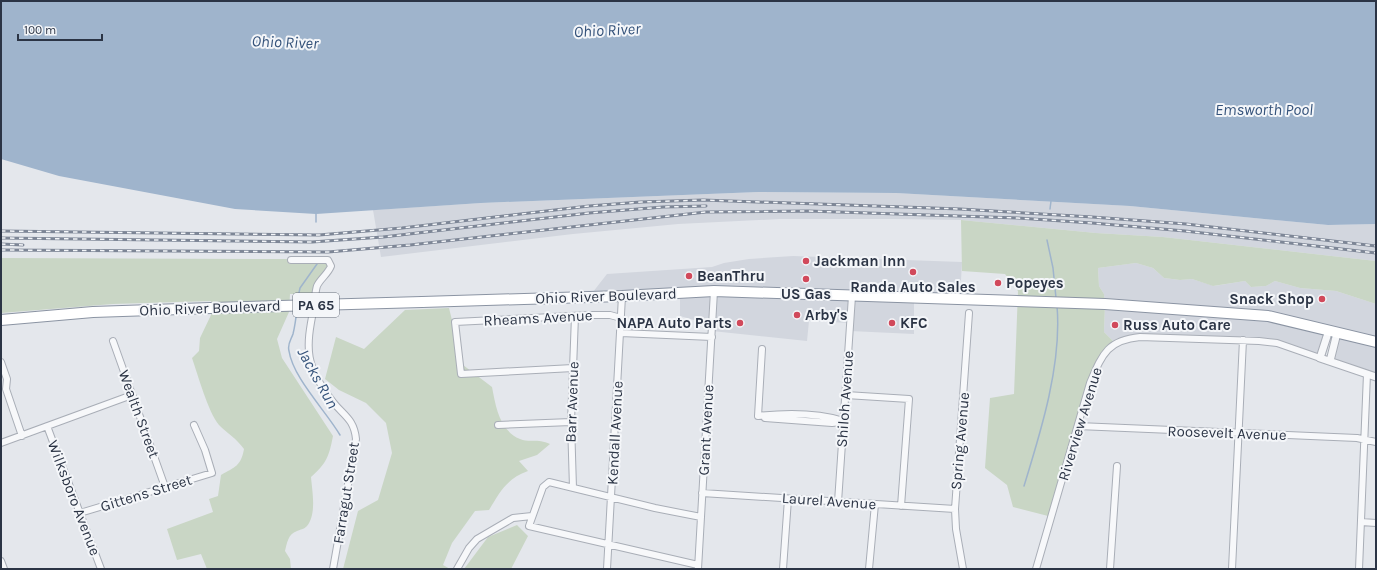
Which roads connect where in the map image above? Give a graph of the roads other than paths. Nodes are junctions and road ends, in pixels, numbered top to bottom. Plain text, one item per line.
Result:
1 (291, 260) dead end
2 (714, 291) junction
3 (622, 296) junction
4 (852, 296) junction
5 (969, 313) dead end
6 (575, 316) junction
7 (621, 318) junction
8 (1, 320) edge
9 (1333, 331) junction
10 (621, 332) junction
11 (712, 337) junction
12 (1243, 340) junction
13 (112, 341) dead end
14 (1376, 342) edge
15 (762, 349) dead end
16 (1320, 358) junction
17 (1330, 361) junction
18 (1, 362) edge
19 (573, 368) junction
20 (1367, 374) junction
21 (1376, 377) edge
22 (132, 395) junction
23 (846, 395) junction
24 (844, 421) junction
25 (571, 422) junction
26 (194, 425) dead end
27 (498, 425) dead end
28 (47, 426) junction
29 (1078, 426) junction
30 (1238, 433) junction
31 (22, 436) junction
32 (1364, 439) junction
33 (1376, 442) edge
34 (1, 443) edge
35 (1117, 466) dead end
36 (165, 487) junction
37 (573, 488) junction
38 (702, 493) junction
39 (611, 498) junction
40 (788, 499) junction
41 (838, 502) junction
42 (875, 504) junction
43 (901, 506) junction
44 (955, 509) junction
45 (80, 513) junction
46 (532, 516) junction
47 (701, 517) junction
48 (1361, 522) junction
49 (1376, 523) edge
50 (607, 544) junction
51 (1, 561) edge
52 (698, 567) edge
53 (4, 569) edge
54 (101, 569) edge
55 (333, 569) edge
56 (457, 569) edge
57 (607, 569) edge
58 (783, 569) edge
59 (870, 569) edge
60 (963, 569) edge
61 (1036, 569) edge
62 (1110, 569) edge
63 (1232, 569) edge
64 (1359, 569) edge

1 - 55 street, Farragut Street
2 - 3 highway, Ohio River Boulevard / PA 65
2 - 4 highway, Ohio River Boulevard / PA 65
2 - 11 street, Grant Avenue
3 - 7 street, Kendall Avenue
3 - 8 highway, Ohio River Boulevard / PA 65, bridge
4 - 9 highway, Ohio River Boulevard / PA 65
4 - 23 street, Shiloh Avenue
5 - 44 street, Spring Avenue
6 - 7 street, Rheams Avenue
6 - 19 street, Barr Avenue
6 - 19 street, Rheams Avenue
7 - 10 street, Kendall Avenue
9 - 14 highway, Ohio River Boulevard / PA 65
9 - 16 street
9 - 17 street
10 - 11 street
10 - 39 street, Kendall Avenue
11 - 38 street, Grant Avenue
12 - 16 street, Riverview Avenue
12 - 29 street, Riverview Avenue
12 - 30 street
13 - 22 street, Wealth Street
15 - 24 street
16 - 17 street, Riverview Avenue
17 - 20 street, Riverview Avenue
18 - 31 street
19 - 25 street, Barr Avenue
20 - 21 street, Riverview Avenue
20 - 32 street
22 - 28 street
22 - 36 street, Wealth Street
23 - 24 street, Shiloh Avenue
23 - 43 street
24 - 41 street, Shiloh Avenue
25 - 27 street
25 - 37 street, Barr Avenue
26 - 36 street, Gittens Street
28 - 31 street
28 - 45 street, Wilksboro Avenue
29 - 30 street, Roosevelt Avenue
29 - 61 street, Riverview Avenue
30 - 32 street, Roosevelt Avenue
30 - 63 street
31 - 34 street
32 - 33 street, Roosevelt Avenue
32 - 48 street
35 - 62 street
36 - 45 street, Gittens Street
37 - 39 street
37 - 46 street
38 - 40 street, Laurel Avenue
38 - 47 street, Grant Avenue
39 - 47 street
39 - 50 street, Kendall Avenue
40 - 41 street, Laurel Avenue
40 - 58 street
41 - 42 street, Laurel Avenue
42 - 43 street, Laurel Avenue
42 - 59 street
43 - 44 street, Laurel Avenue
44 - 60 street, Spring Avenue
45 - 54 street, Wilksboro Avenue
46 - 50 street
46 - 56 street
47 - 52 street, Grant Avenue
48 - 49 street
48 - 64 street
50 - 52 street
50 - 57 street, Kendall Avenue
51 - 53 street

